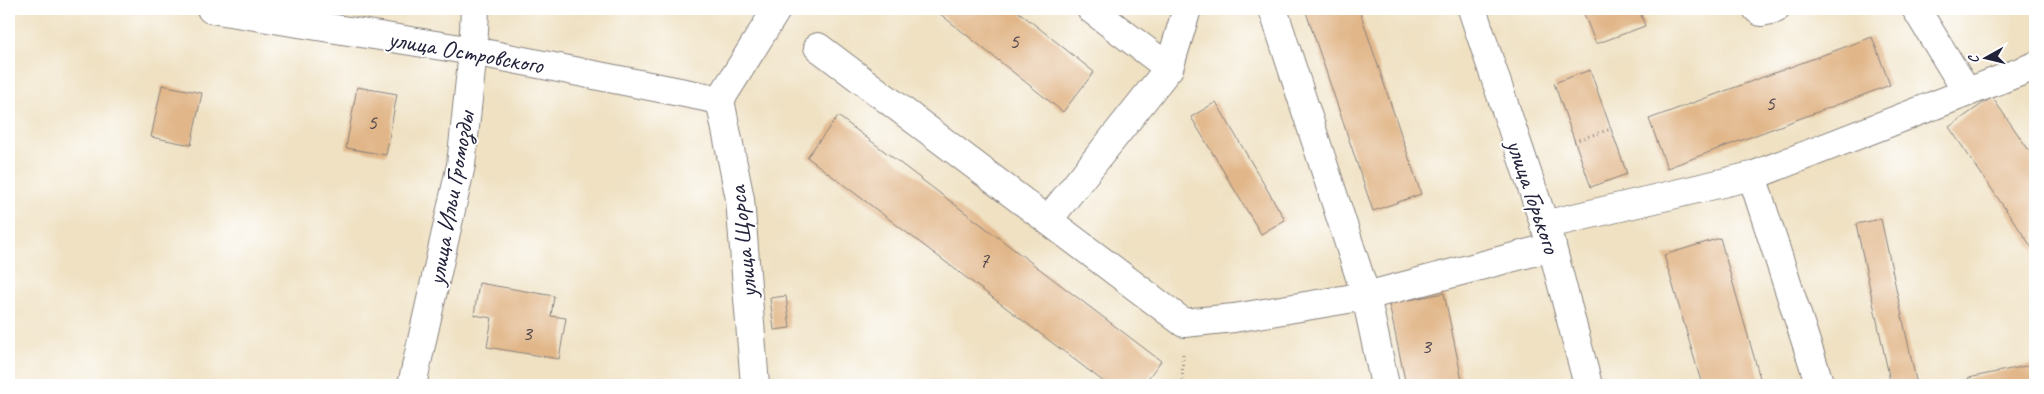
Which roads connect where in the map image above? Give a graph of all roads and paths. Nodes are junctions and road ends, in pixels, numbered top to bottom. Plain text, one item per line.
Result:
1 (211, 9) edge
2 (475, 9) edge
3 (777, 9) edge
4 (1091, 9) edge
5 (1187, 9) edge
6 (1273, 9) edge
7 (1472, 9) edge
8 (1757, 9) edge
9 (1775, 9) edge
10 (1916, 9) edge
11 (818, 48) dead end
12 (473, 51) junction
13 (2035, 66) edge
14 (1169, 68) junction
15 (1967, 92) junction
16 (720, 100) junction
17 (1611, 129) dead end
18 (1574, 141) dead end
19 (1752, 176) junction
20 (1048, 220) junction
21 (1548, 236) junction
22 (1366, 296) junction
23 (1184, 323) junction
24 (412, 385) edge
25 (755, 385) edge
26 (1182, 385) edge
27 (1385, 385) edge
28 (1588, 385) edge
29 (1820, 385) edge

1 - 12 street, улица Островского
2 - 12 street, улица Ильи Громозды
3 - 16 street
4 - 14 street
5 - 14 street
6 - 22 street
7 - 21 street, улица Горького
8 - 9 street
10 - 15 street
11 - 20 street
12 - 16 street, улица Островского
12 - 24 street, улица Ильи Громозды
13 - 15 street
14 - 20 street
15 - 19 street
16 - 25 street, улица Щорса
17 - 18 path
19 - 21 street
19 - 29 street
20 - 23 street
21 - 22 street
21 - 28 street, улица Горького
22 - 23 street
22 - 27 street
23 - 26 path

